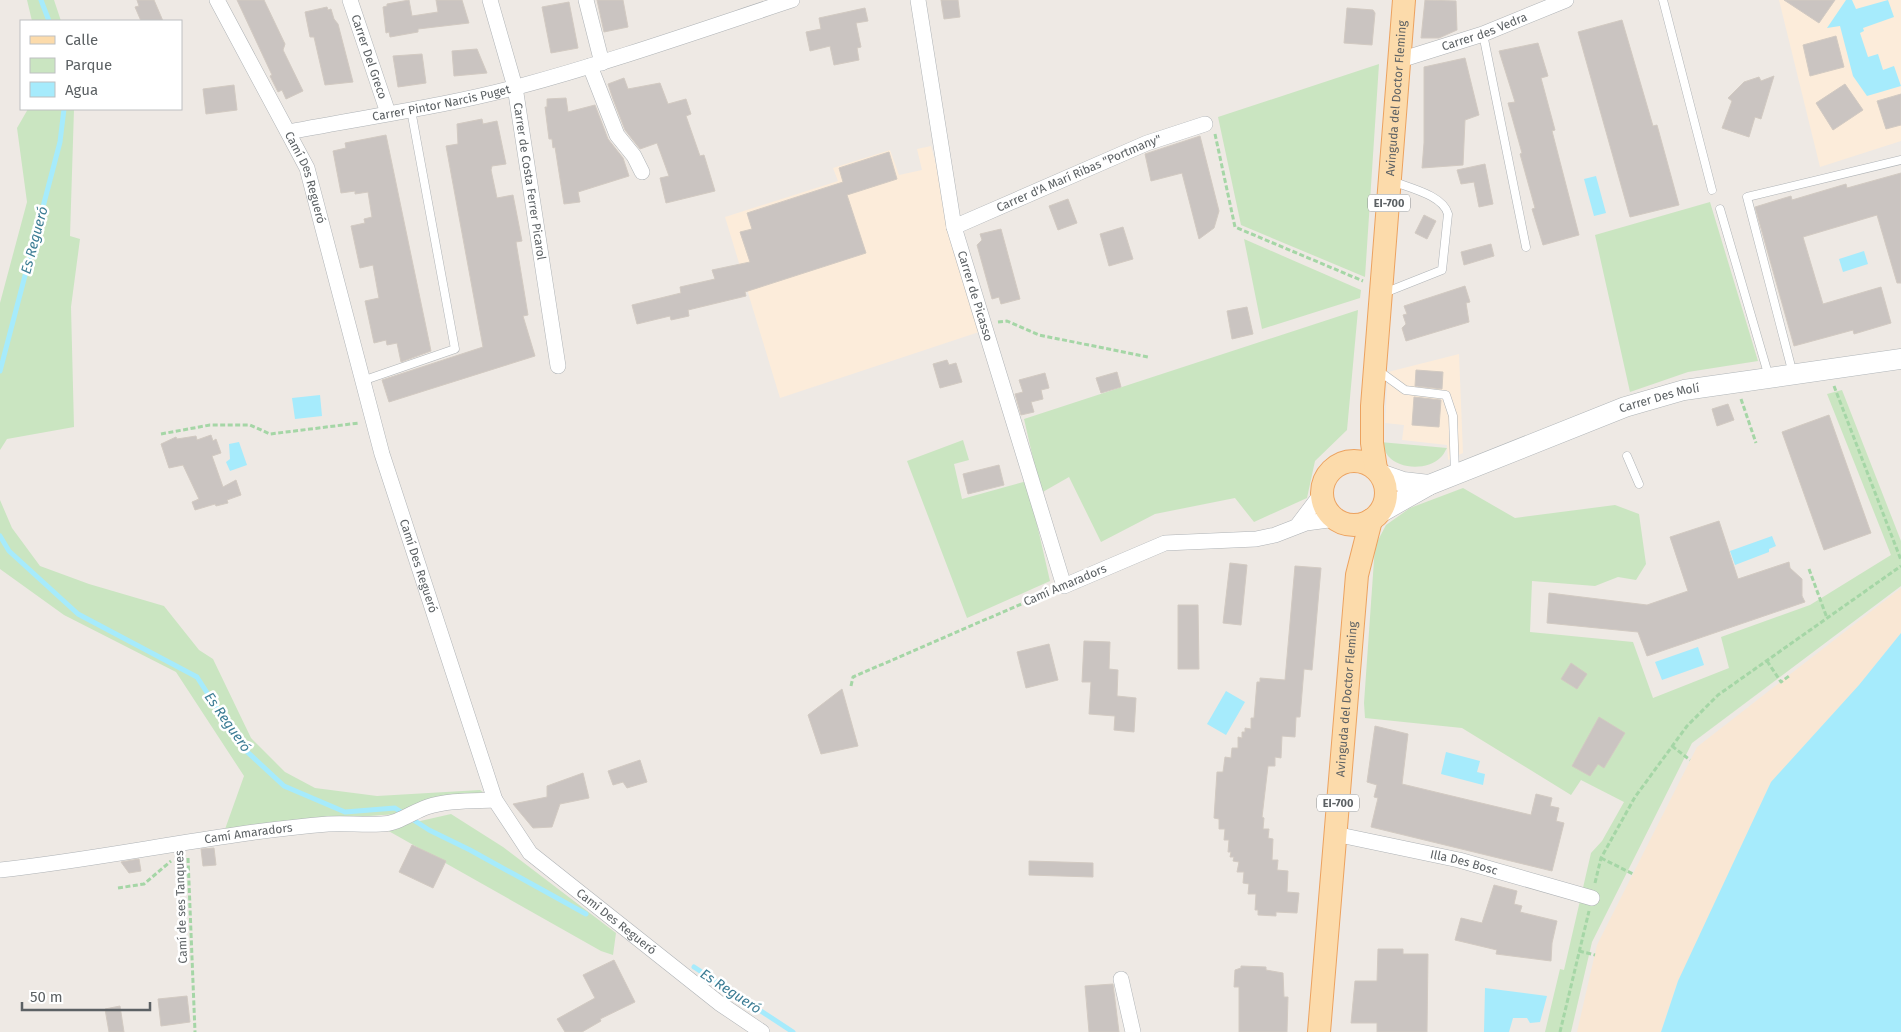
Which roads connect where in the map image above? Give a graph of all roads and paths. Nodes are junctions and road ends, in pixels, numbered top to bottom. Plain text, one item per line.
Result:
1 (217, 0) edge
2 (350, 0) edge
3 (490, 0) edge
4 (586, 0) edge
5 (792, 0) edge
6 (918, 0) edge
7 (1401, 0) edge
8 (1566, 0) edge
9 (1662, 0) edge
10 (1483, 34) junction
11 (1400, 60) junction
12 (596, 64) junction
13 (515, 87) junction
14 (411, 110) junction
15 (388, 113) junction
16 (1205, 124) joint
17 (289, 132) junction
18 (1901, 160) edge
19 (642, 172) dead end
20 (1391, 181) junction
21 (1712, 190) dead end
22 (1720, 209) dead end
23 (954, 227) junction
24 (1526, 247) dead end
25 (1382, 292) junction
26 (984, 323) junction
27 (1148, 357) dead end
28 (1901, 360) edge
29 (558, 366) dead end
30 (1376, 368) junction
31 (1830, 368) junction
32 (1793, 374) junction
33 (1769, 378) junction
34 (362, 381) junction
35 (1735, 383) junction
36 (1372, 406) junction
37 (373, 422) junction
38 (161, 434) dead end
39 (1756, 443) dead end
40 (1627, 456) dead end
41 (1350, 461) junction
42 (1378, 471) junction
43 (1455, 474) junction
44 (1429, 484) junction
45 (1639, 484) dead end
46 (1322, 493) junction
47 (1374, 517) junction
48 (1338, 520) junction
49 (1296, 527) junction
50 (1901, 560) edge
51 (1901, 566) edge
52 (1809, 569) dead end
53 (1357, 575) junction
54 (1064, 586) junction
55 (1826, 618) junction
56 (1767, 661) junction
57 (1789, 676) dead end
58 (851, 686) dead end
59 (1672, 746) junction
60 (1690, 760) dead end
61 (495, 800) junction
62 (1336, 834) junction
63 (187, 845) junction
64 (1600, 858) junction
65 (0, 870) edge
66 (1633, 874) dead end
67 (118, 888) dead end
68 (1592, 898) junction
69 (1579, 951) junction
70 (1595, 955) dead end
71 (1121, 980) dead end
72 (195, 1032) edge
73 (762, 1032) edge
74 (1132, 1032) edge
75 (1319, 1032) edge
76 (1560, 1032) edge

1 - 17 street, Camí Des Regueró
2 - 15 street, Carrer Del Greco
3 - 13 street, Carrer de Costa Ferrer Picarol
4 - 12 street
5 - 12 street, Carrer Pintor Narcis Puget
6 - 23 street, Carrer de Picasso
7 - 11 main road, Avinguda del Doctor Fleming / EI-700
8 - 10 street, Carrer des Vedra
9 - 21 lane
10 - 11 street, Carrer des Vedra
10 - 24 lane
11 - 20 main road, Avinguda del Doctor Fleming / EI-700
12 - 13 street, Carrer Pintor Narcis Puget
12 - 19 street
13 - 14 street, Carrer Pintor Narcis Puget
13 - 29 street, Carrer de Costa Ferrer Picarol
14 - 15 street, Carrer Pintor Narcis Puget
14 - 34 lane
15 - 17 street, Carrer Pintor Narcis Puget
16 - 23 street, Carrer d'A Marí Ribas "Portmany"
16 - 25 path
17 - 34 street, Camí Des Regueró
18 - 32 lane
20 - 25 main road, Avinguda del Doctor Fleming / EI-700
20 - 25 lane
22 - 33 lane
23 - 26 street, Carrer de Picasso
25 - 30 main road, Avinguda del Doctor Fleming / EI-700
26 - 27 path
26 - 54 street, Carrer de Picasso
28 - 31 street, Carrer Des Molí
30 - 36 main road, Avinguda del Doctor Fleming / EI-700
30 - 43 lane
31 - 32 street, Carrer Des Molí
31 - 50 path
32 - 33 street, Carrer Des Molí
33 - 35 street, Carrer Des Molí
34 - 37 street, Camí Des Regueró
35 - 39 path
35 - 43 street, Carrer Des Molí
36 - 41 main road, Avinguda del Doctor Fleming / EI-700
36 - 42 main road, Avinguda del Doctor Fleming / EI-700
37 - 38 path
37 - 61 street, Camí Des Regueró
40 - 45 lane
41 - 42 main road
41 - 46 main road
42 - 44 street, Carrer Des Molí
42 - 47 main road, Avinguda del Doctor Fleming / EI-700
43 - 44 street, Carrer Des Molí
44 - 47 street, Carrer Des Molí
46 - 48 main road, Avinguda del Doctor Fleming / EI-700
46 - 49 street
47 - 48 main road
47 - 53 main road, Avinguda del Doctor Fleming / EI-700
48 - 49 street, Camí Amaradors
48 - 53 main road, Avinguda del Doctor Fleming / EI-700
49 - 54 street, Camí Amaradors
51 - 55 path
52 - 55 path
53 - 62 main road, Avinguda del Doctor Fleming / EI-700
54 - 58 path, Camí Amaradors
55 - 56 path
56 - 57 path
56 - 59 path
59 - 60 path
59 - 64 path
61 - 63 street, Camí Amaradors
61 - 73 street, Camí Des Regueró
62 - 68 street, Illa Des Bosc
62 - 75 main road, Avinguda del Doctor Fleming / EI-700
63 - 65 street, Camí Amaradors
63 - 67 path
63 - 72 path, Camí de ses Tanques
64 - 66 path
64 - 68 path
68 - 69 path
69 - 70 path
69 - 76 path
71 - 74 street

